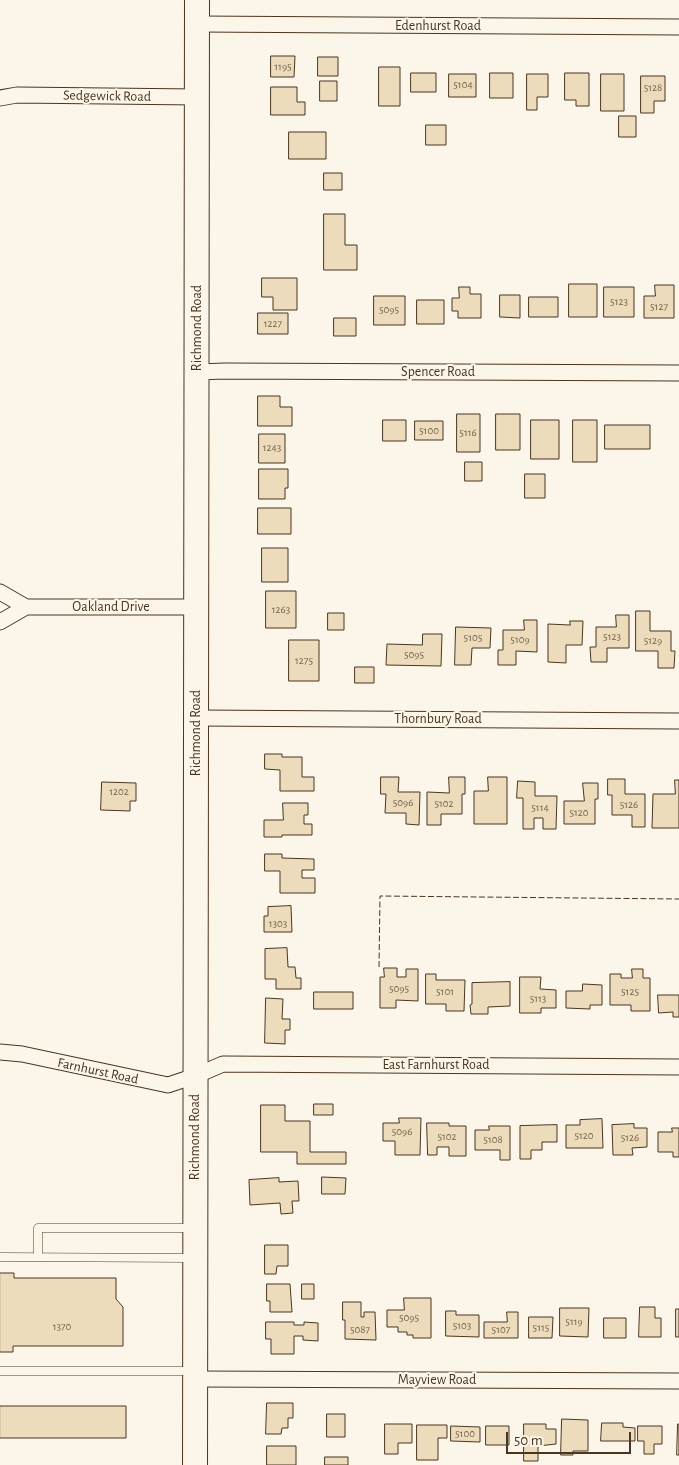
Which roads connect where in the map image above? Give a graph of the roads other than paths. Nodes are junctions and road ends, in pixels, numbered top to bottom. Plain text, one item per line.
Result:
1 (197, 0) edge
2 (197, 24) junction
3 (679, 27) edge
4 (0, 89) edge
5 (17, 94) junction
6 (197, 97) junction
7 (0, 98) edge
8 (197, 372) junction
9 (679, 373) edge
10 (0, 592) edge
11 (196, 607) junction
12 (26, 608) junction
13 (0, 622) edge
14 (196, 718) junction
15 (679, 721) edge
16 (0, 1052) edge
17 (679, 1067) edge
18 (195, 1076) junction
19 (196, 1228) junction
20 (0, 1257) edge
21 (38, 1257) junction
22 (195, 1258) junction
23 (0, 1371) edge
24 (195, 1375) junction
25 (679, 1381) edge
26 (195, 1465) edge

1 - 2 main road, Richmond Road
2 - 3 street, Edenhurst Road
2 - 6 main road, Richmond Road
4 - 5 street
5 - 6 street, Sedgewick Road
5 - 7 street
6 - 8 main road, Richmond Road
8 - 9 street, Spencer Road
8 - 11 main road, Richmond Road
10 - 12 street
11 - 12 street, Oakland Drive
11 - 14 main road, Richmond Road
12 - 13 street
14 - 15 street, Thornbury Road
14 - 18 main road, Richmond Road
16 - 18 street, Farnhurst Road
17 - 18 street, East Farnhurst Road
18 - 19 main road, Richmond Road
19 - 21 lane
19 - 22 main road, Richmond Road
20 - 21 lane
21 - 22 lane
22 - 24 main road, Richmond Road
23 - 24 lane
24 - 25 street, Mayview Road
24 - 26 main road, Richmond Road

